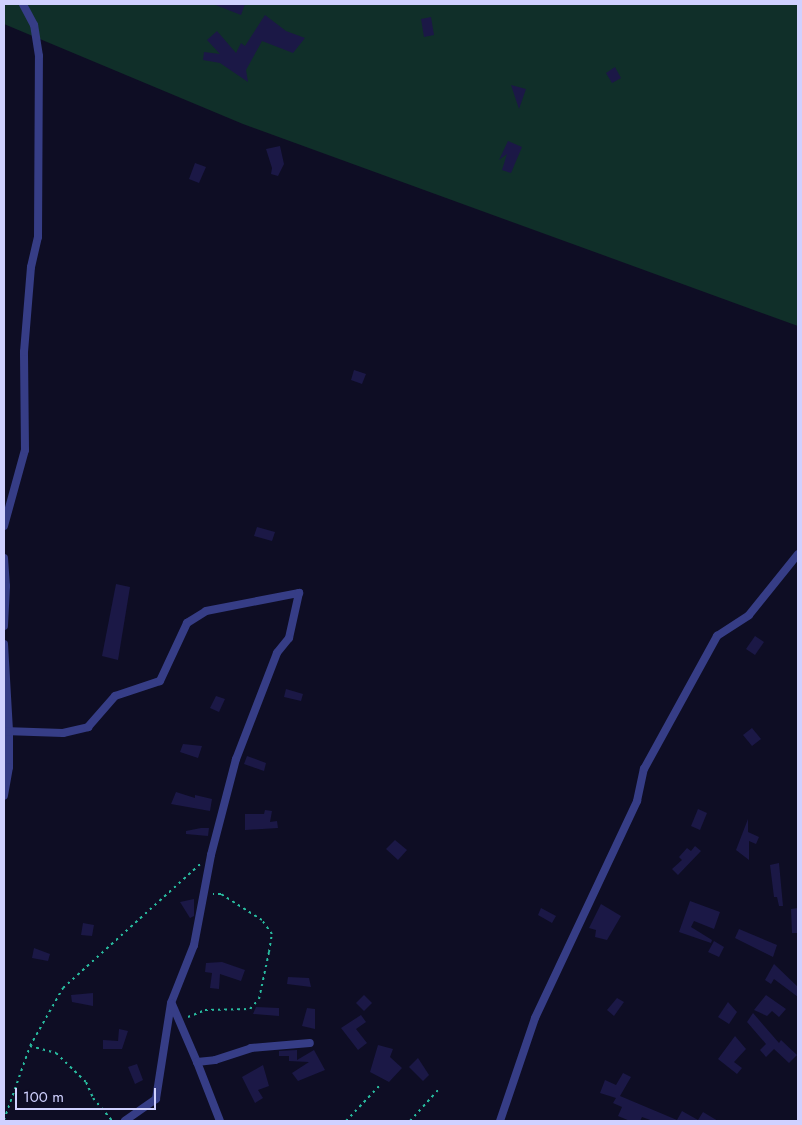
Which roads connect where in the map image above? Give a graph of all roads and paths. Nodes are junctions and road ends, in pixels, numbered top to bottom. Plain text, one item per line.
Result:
1 (22, 4) edge
2 (4, 526) edge
3 (798, 554) edge
4 (4, 558) edge
5 (4, 626) edge
6 (4, 644) edge
7 (7, 731) edge
8 (4, 796) edge
9 (211, 855) junction
10 (205, 894) junction
11 (171, 1002) junction
12 (178, 1021) junction
13 (310, 1044) dead end
14 (30, 1046) junction
15 (197, 1062) junction
16 (381, 1084) dead end
17 (438, 1090) dead end
18 (4, 1120) edge
19 (112, 1121) edge
20 (125, 1121) edge
21 (220, 1121) edge
22 (346, 1121) edge
23 (410, 1121) edge
24 (500, 1121) edge

1 - 2 street
3 - 24 street
4 - 5 street
6 - 7 street
7 - 8 street
7 - 9 street
9 - 10 street
9 - 14 path
10 - 11 street
10 - 12 path
11 - 12 street
11 - 20 street
12 - 15 street
13 - 15 street
14 - 18 path
14 - 19 path
15 - 21 street
16 - 22 path
17 - 23 path

